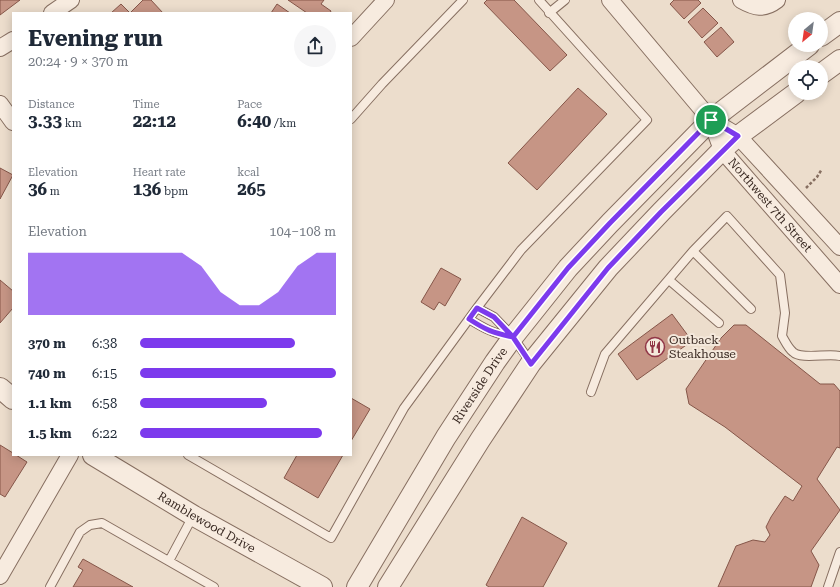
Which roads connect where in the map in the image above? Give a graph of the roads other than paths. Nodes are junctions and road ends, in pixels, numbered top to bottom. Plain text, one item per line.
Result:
1 (71, 0) edge
2 (386, 0) edge
3 (463, 0) edge
4 (539, 0) edge
5 (565, 0) edge
6 (610, 0) edge
7 (741, 0) edge
8 (778, 0) edge
9 (53, 12) edge
10 (549, 13) junction
11 (840, 22) edge
12 (828, 31) edge
13 (352, 37) edge
14 (12, 41) edge
15 (0, 48) edge
16 (800, 52) edge
17 (840, 60) edge
18 (828, 69) edge
19 (788, 99) edge
20 (0, 104) edge
21 (352, 118) edge
22 (711, 120) junction
23 (12, 121) edge
24 (738, 136) junction
25 (722, 150) junction
26 (840, 247) edge
27 (693, 251) junction
28 (669, 280) junction
29 (840, 285) edge
30 (477, 308) junction
31 (751, 309) dead end
32 (469, 319) junction
33 (719, 323) dead end
34 (513, 337) junction
35 (840, 356) edge
36 (531, 364) junction
37 (0, 388) edge
38 (591, 392) dead end
39 (12, 397) edge
40 (69, 456) edge
41 (95, 456) edge
42 (190, 456) edge
43 (194, 516) junction
44 (840, 552) edge
45 (168, 561) junction
46 (0, 576) edge
47 (50, 587) edge
48 (214, 587) edge
49 (322, 587) edge
50 (357, 587) edge
51 (388, 587) edge
52 (828, 587) edge

1 - 9 street
2 - 13 street
3 - 21 lane
4 - 10 lane
5 - 10 lane
6 - 22 street, Northwest 7th Street
7 - 8 street
10 - 30 lane
11 - 12 street
14 - 15 street
16 - 22 street, Riverside Drive
17 - 18 street
19 - 24 street
20 - 23 street
22 - 24 street, Northwest 7th Street
22 - 25 street, Northwest 7th Street
22 - 34 street, Riverside Drive
24 - 25 street
24 - 26 street, Northwest 7th Street
25 - 29 street, Northwest 7th Street
25 - 36 street
27 - 28 lane
27 - 31 lane
27 - 35 lane
28 - 33 lane
28 - 38 lane
30 - 32 lane
30 - 34 lane
32 - 34 lane
32 - 42 lane
34 - 36 lane
34 - 50 street, Riverside Drive
36 - 51 street
37 - 39 street
40 - 46 street
41 - 43 street, Ramblewood Drive
43 - 45 lane
43 - 49 street, Ramblewood Drive
44 - 52 lane
45 - 47 lane
45 - 48 lane

